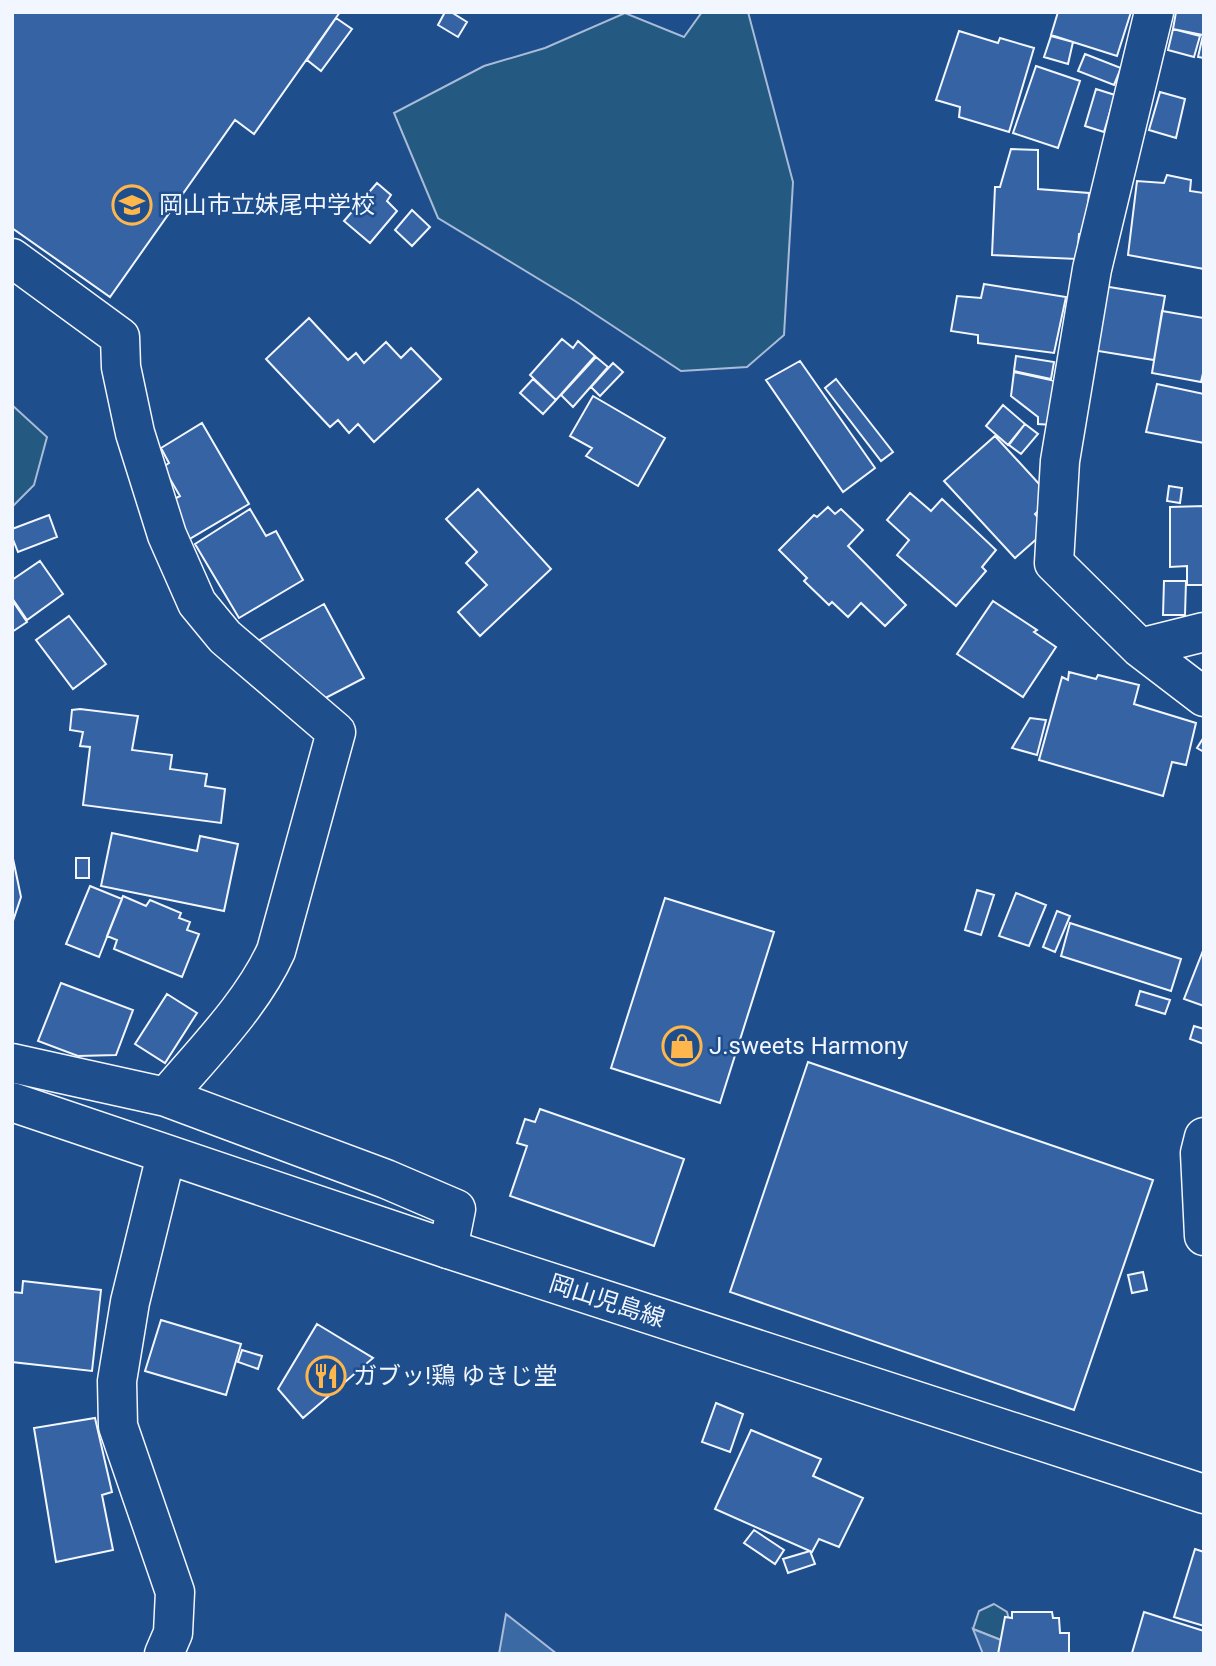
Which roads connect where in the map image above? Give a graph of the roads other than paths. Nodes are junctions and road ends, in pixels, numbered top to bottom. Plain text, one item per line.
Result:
1 (1154, 12) edge
2 (12, 258) edge
3 (1204, 632) edge
4 (1139, 648) junction
5 (1204, 697) edge
6 (12, 1063) edge
7 (166, 1097) junction
8 (12, 1102) edge
9 (1204, 1137) edge
10 (166, 1156) junction
11 (1204, 1236) edge
12 (448, 1249) junction
13 (1204, 1494) edge
14 (164, 1654) edge

1 - 4 street
2 - 7 street
3 - 4 street
4 - 5 street
6 - 7 street
7 - 12 street
8 - 10 street, 岡山児島線
9 - 11 street
10 - 12 street, 岡山児島線
10 - 14 street
12 - 13 street, 岡山児島線

